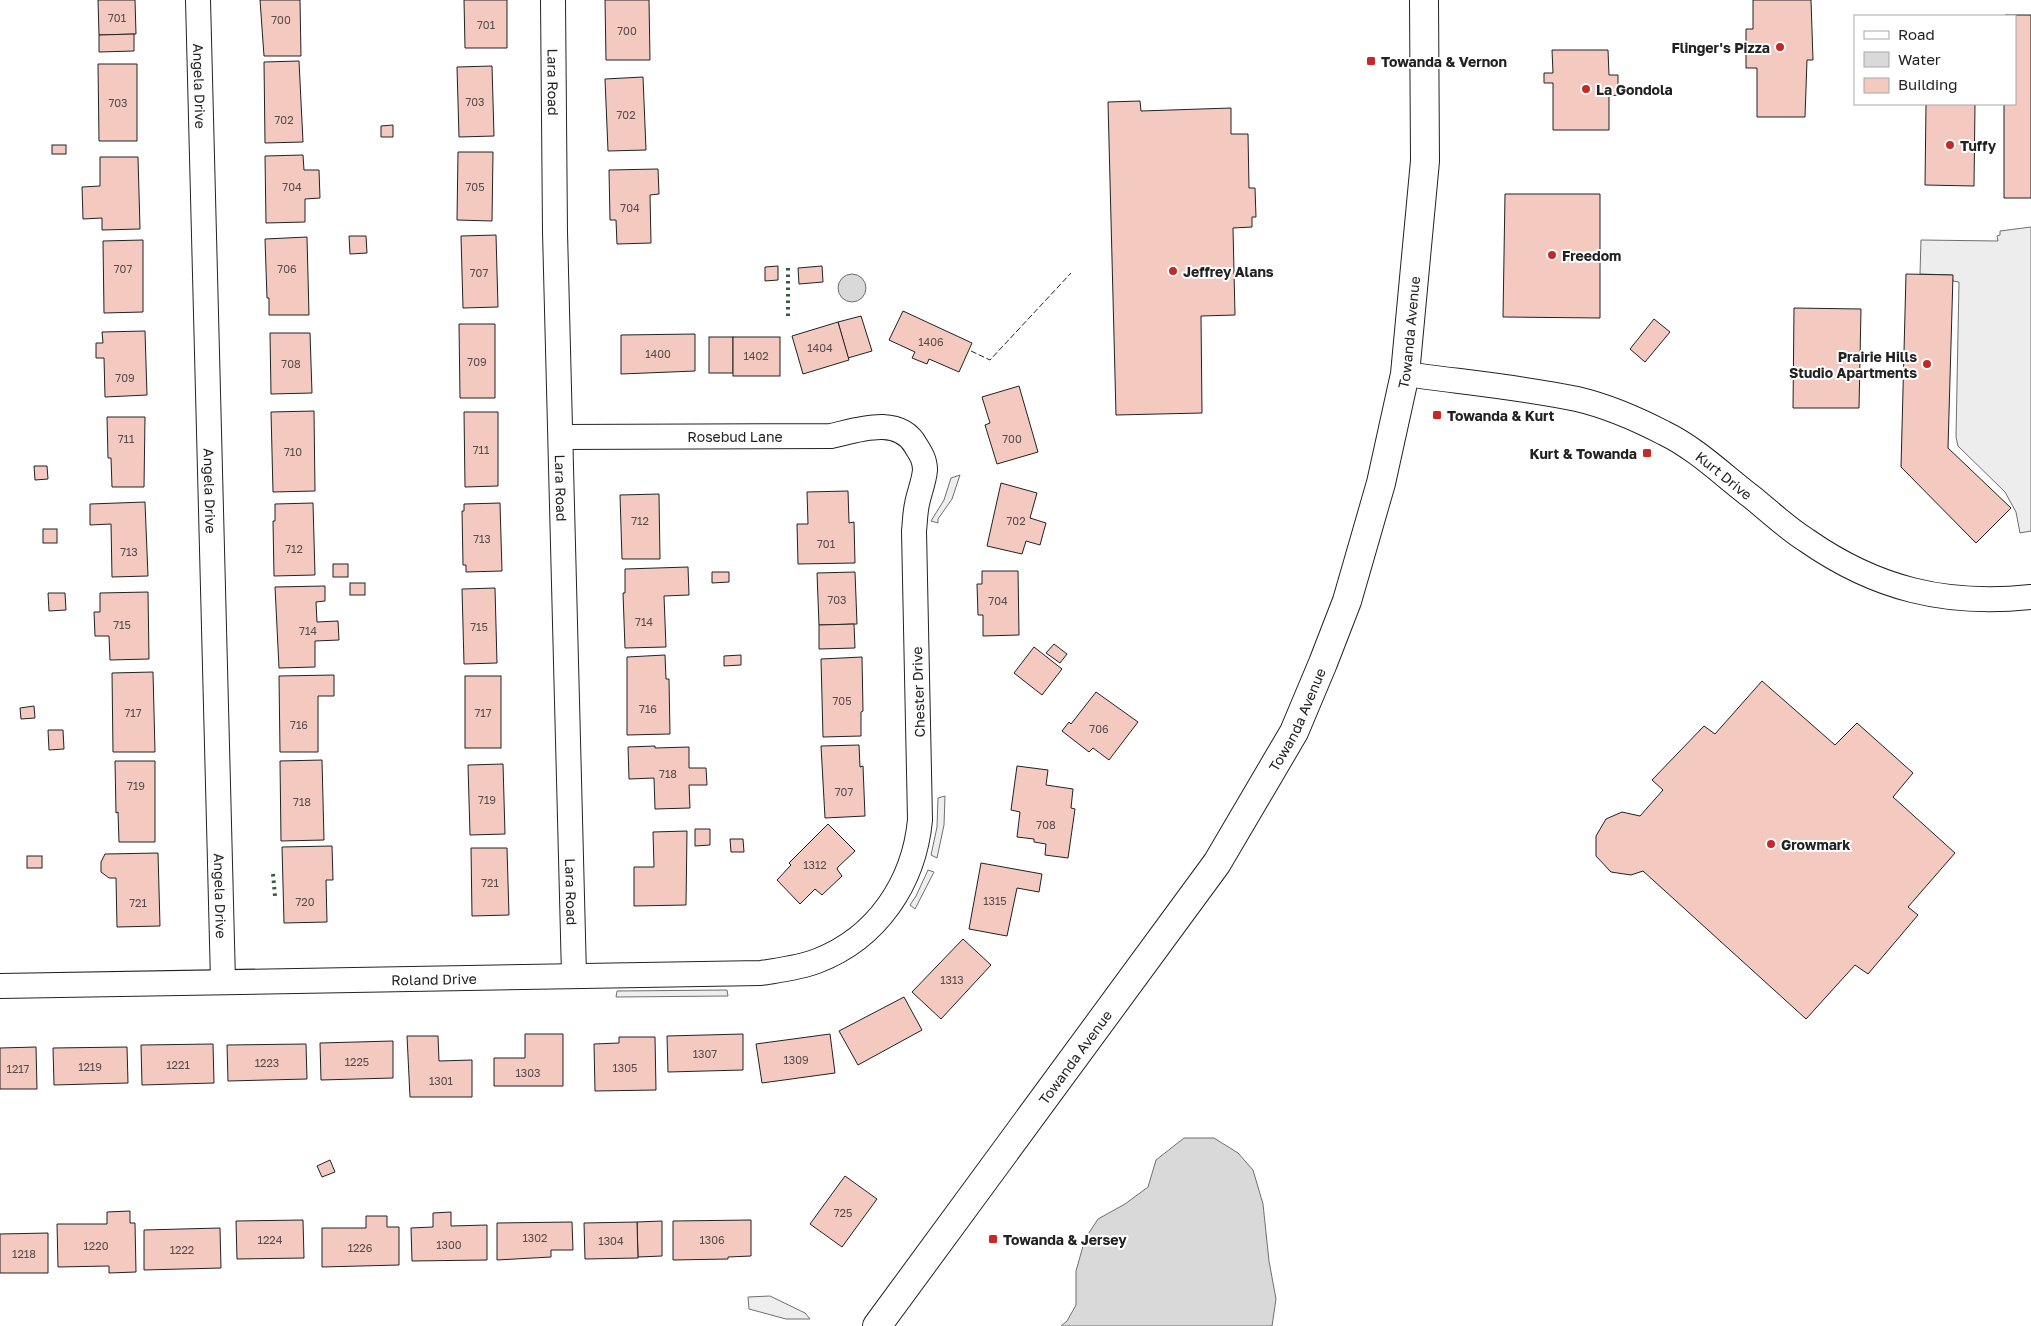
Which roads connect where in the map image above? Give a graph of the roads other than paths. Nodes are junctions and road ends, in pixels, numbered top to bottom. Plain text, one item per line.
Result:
1 (198, 0) edge
2 (553, 0) edge
3 (1424, 0) edge
4 (1405, 374) junction
5 (907, 434) joint
6 (560, 437) junction
7 (2031, 597) edge
8 (860, 936) joint
9 (574, 975) junction
10 (223, 981) junction
11 (0, 986) edge
12 (878, 1326) edge

1 - 10 street, Angela Drive
2 - 6 street, Lara Road
3 - 4 main road, Towanda Avenue
4 - 7 street, Kurt Drive
4 - 12 main road, Towanda Avenue
5 - 6 street, Rosebud Lane
5 - 8 street, Chester Drive
6 - 9 street, Lara Road
8 - 9 street, Roland Drive
9 - 10 street, Roland Drive
10 - 11 street, Roland Drive

